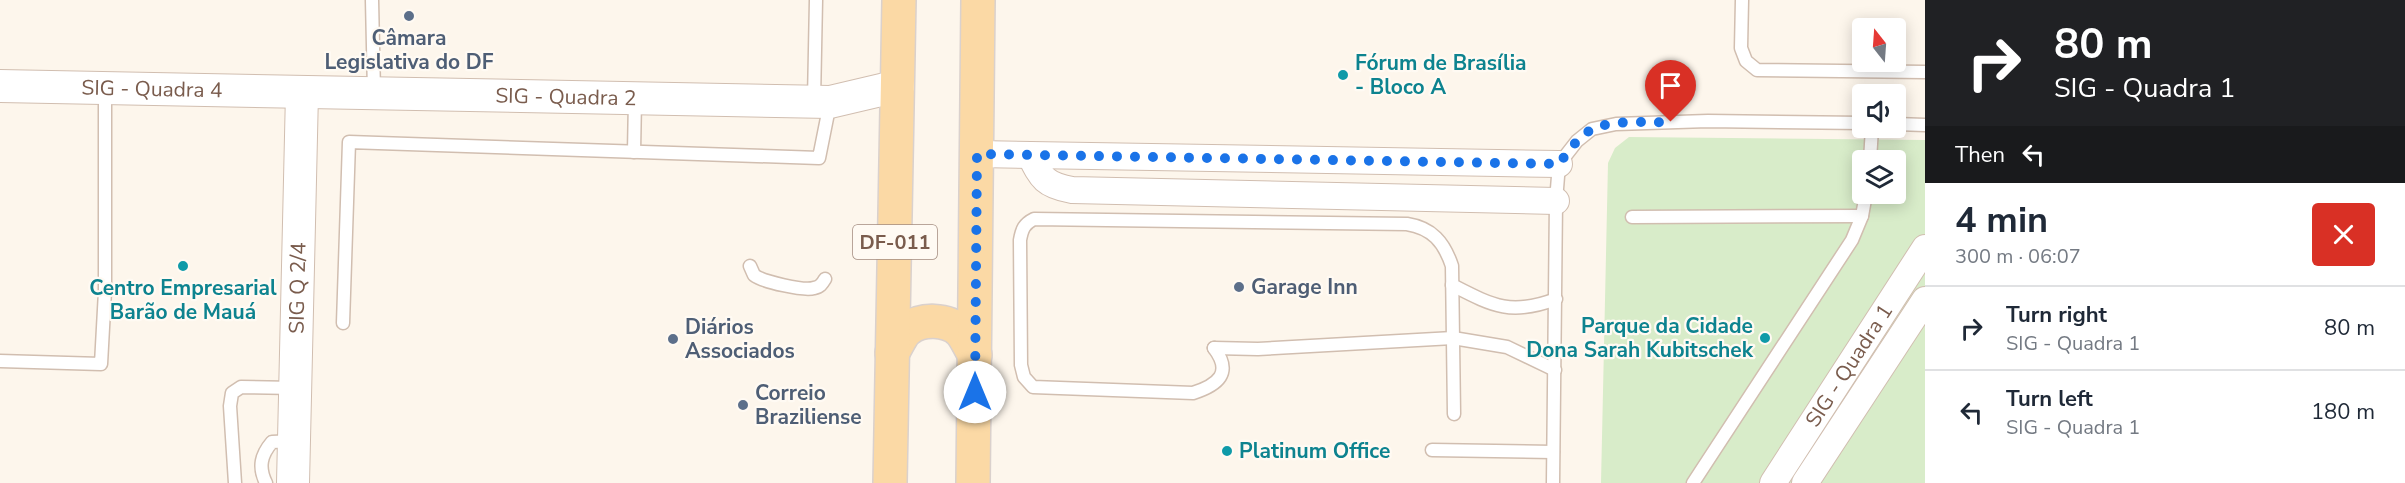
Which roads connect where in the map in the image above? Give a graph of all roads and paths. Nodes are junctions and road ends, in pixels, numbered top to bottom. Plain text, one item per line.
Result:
1 (372, 0) edge
2 (816, 0) edge
3 (899, 0) edge
4 (978, 0) edge
5 (1742, 0) edge
6 (1925, 72) edge
7 (0, 86) edge
8 (898, 86) junction
9 (105, 88) junction
10 (302, 93) junction
11 (374, 94) junction
12 (635, 98) junction
13 (822, 102) junction
14 (1852, 123) edge
15 (897, 124) junction
16 (1906, 124) edge
17 (1925, 125) edge
18 (634, 152) junction
19 (977, 154) junction
20 (1030, 155) junction
21 (1559, 164) junction
22 (1556, 201) junction
23 (1864, 204) edge
24 (1862, 216) junction
25 (1632, 217) dead end
26 (1925, 248) edge
27 (750, 266) dead end
28 (825, 279) dead end
29 (1452, 285) junction
30 (1556, 299) junction
31 (1925, 300) edge
32 (343, 323) dead end
33 (1453, 338) junction
34 (892, 353) junction
35 (975, 355) junction
36 (0, 361) edge
37 (1555, 370) junction
38 (296, 388) junction
39 (1454, 414) dead end
40 (295, 441) junction
41 (1432, 450) dead end
42 (1553, 452) junction
43 (235, 483) edge
44 (266, 483) edge
45 (293, 483) edge
46 (890, 483) edge
47 (973, 483) edge
48 (1553, 483) edge
49 (1693, 483) edge
50 (1773, 483) edge
51 (1805, 483) edge

1 - 11 lane
2 - 13 lane
3 - 8 main road, DF-011
4 - 19 main road
5 - 6 lane
7 - 9 street, SIG - Quadra 4
8 - 13 street, SIG - Quadra 2
8 - 15 main road, DF-011
9 - 10 street, SIG - Quadra 4
9 - 36 lane
10 - 11 street, SIG - Quadra 2
10 - 38 street, SIG Q 2/4
11 - 12 street, SIG - Quadra 2
12 - 13 street, SIG - Quadra 2
12 - 18 lane
13 - 15 street, SIG - Quadra 2
13 - 18 lane
14 - 21 lane
15 - 34 main road, DF-011
16 - 17 lane
18 - 32 lane
19 - 20 street
19 - 35 main road
20 - 21 street
20 - 22 street
21 - 22 lane
22 - 30 lane
23 - 24 lane
24 - 25 lane
24 - 49 lane
26 - 50 street, SIG - Quadra 1
27 - 28 lane
29 - 30 lane
29 - 33 lane
29 - 33 lane
30 - 37 lane
31 - 51 street, SIG - Quadra 1
33 - 37 lane
33 - 39 lane
34 - 35 main road
34 - 46 main road, DF-011
35 - 47 main road
37 - 42 lane
38 - 40 street, SIG Q 2/4
38 - 43 lane
40 - 44 lane
40 - 45 street, SIG Q 2/4
41 - 42 lane
42 - 48 lane

